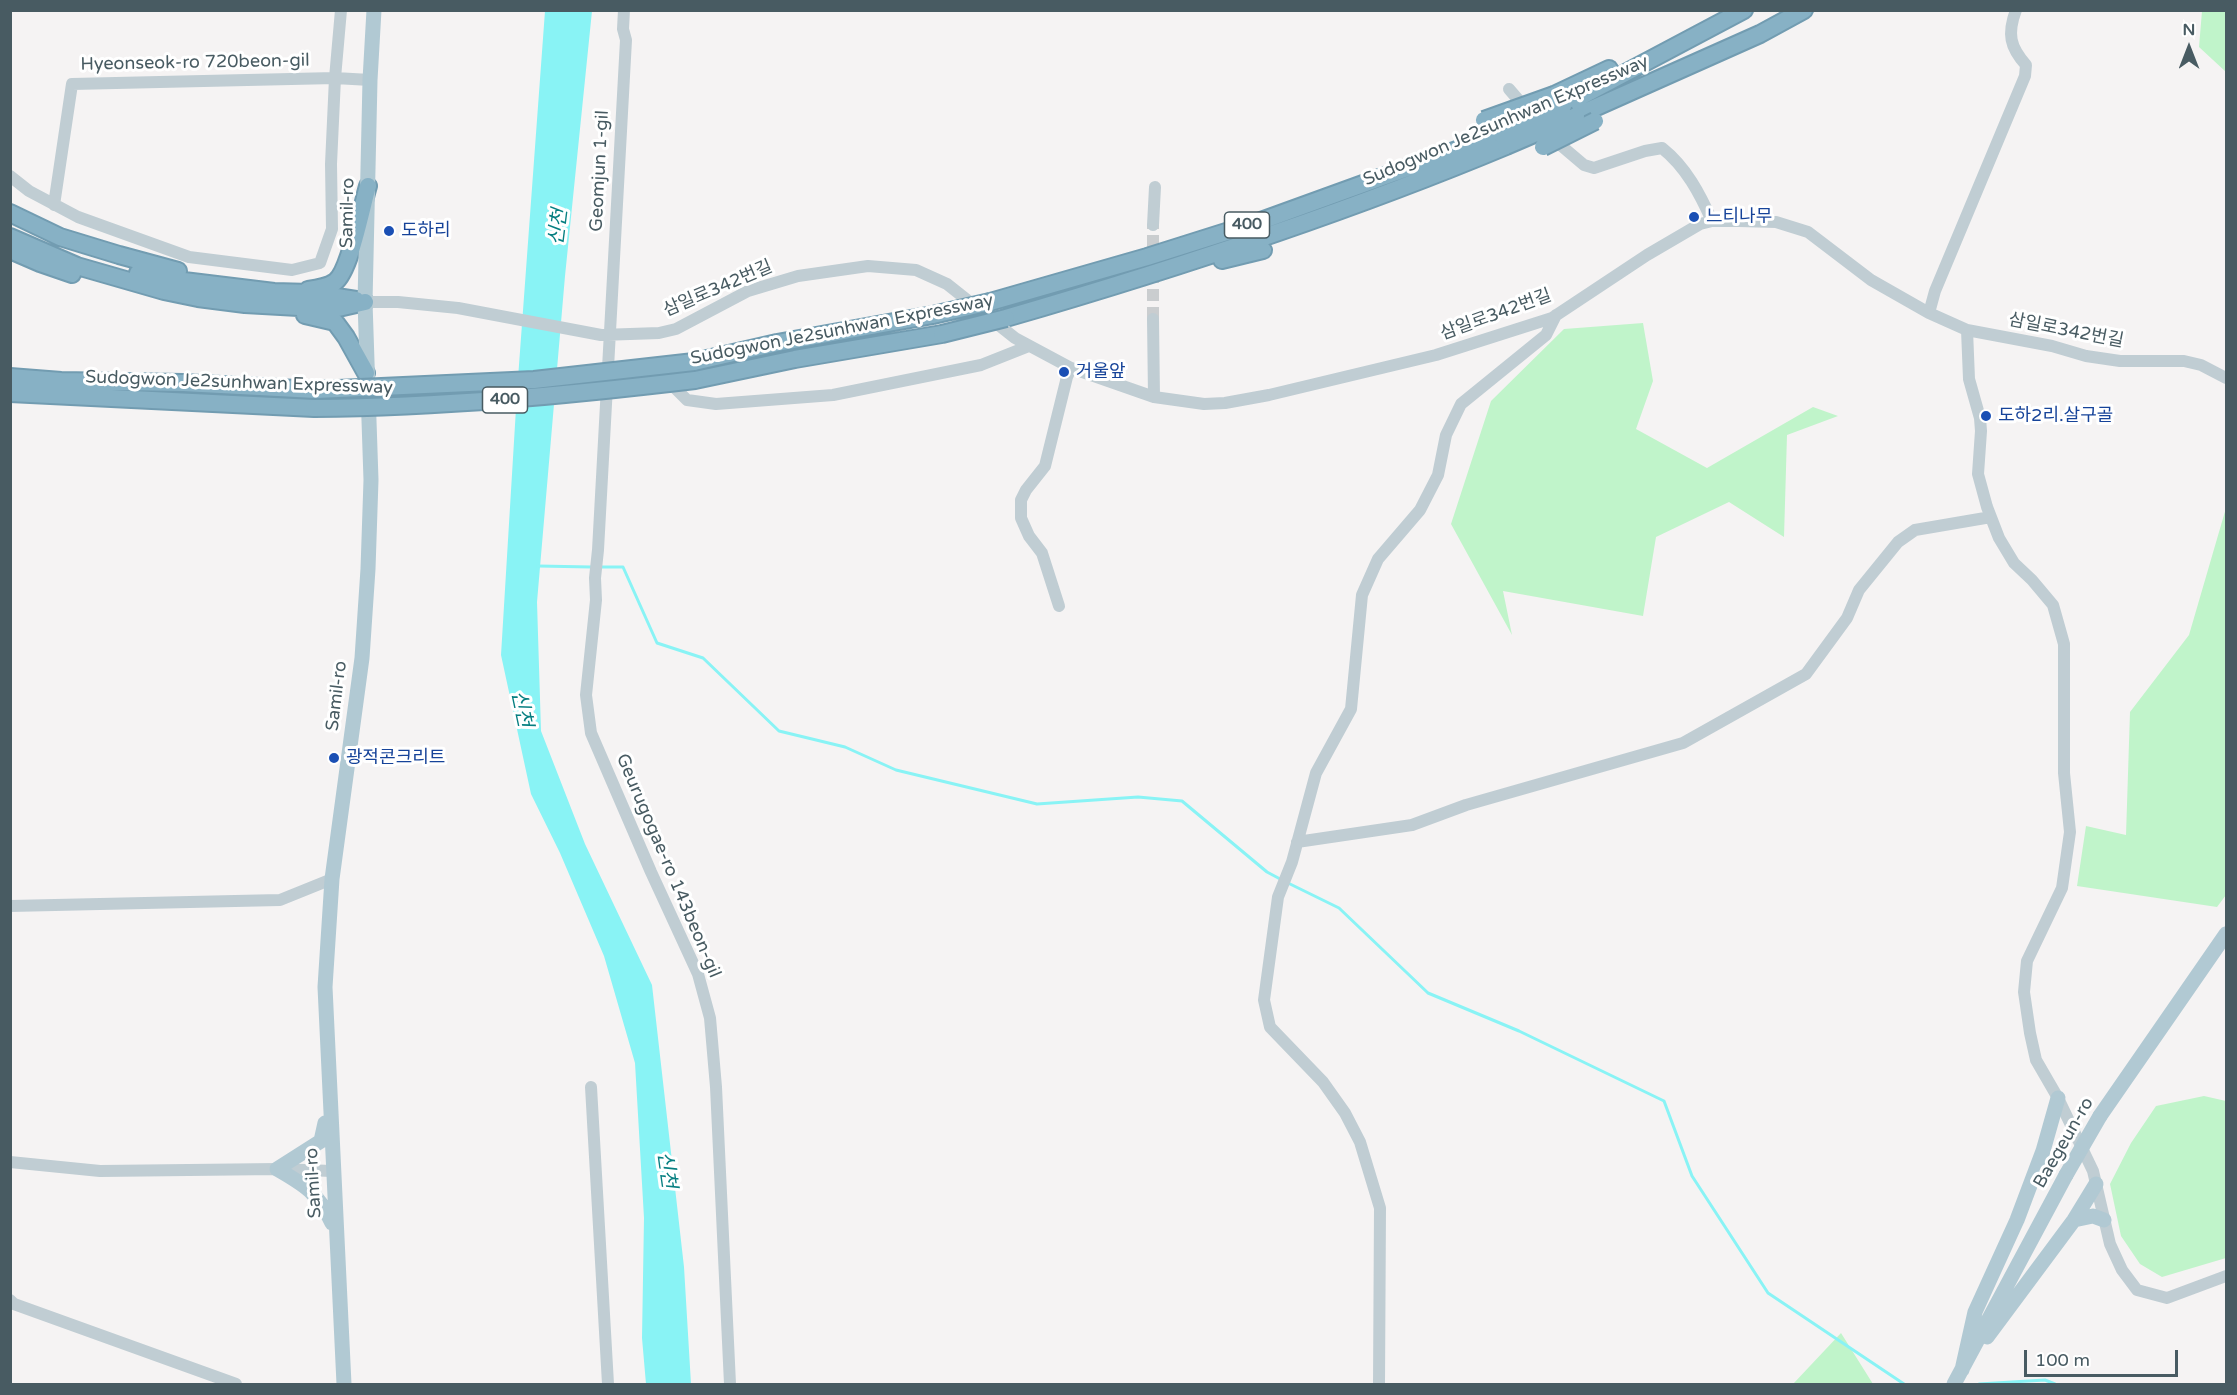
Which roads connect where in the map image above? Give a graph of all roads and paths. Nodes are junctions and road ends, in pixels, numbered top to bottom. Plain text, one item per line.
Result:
1 (341, 10) edge
2 (374, 10) edge
3 (624, 10) edge
4 (1735, 10) edge
5 (1744, 10) edge
6 (1804, 10) edge
7 (2016, 10) edge
8 (1760, 34) junction
9 (334, 78) junction
10 (370, 80) junction
11 (1509, 89) dead end
12 (1564, 105) junction
13 (1484, 120) dead end
14 (1503, 140) junction
15 (1543, 147) dead end
16 (10, 176) edge
17 (368, 186) junction
18 (1155, 187) dead end
19 (1298, 200) dead end
20 (54, 205) junction
21 (10, 213) edge
22 (1712, 221) junction
23 (1153, 225) tunnel mouth
24 (10, 226) edge
25 (10, 237) edge
26 (10, 250) edge
27 (1263, 250) dead end
28 (1147, 257) junction
29 (237, 286) junction
30 (164, 291) junction
31 (274, 292) junction
32 (1082, 296) junction
33 (365, 302) junction
34 (245, 304) junction
35 (1929, 313) junction
36 (1556, 314) junction
37 (1153, 320) tunnel mouth
38 (1967, 330) junction
39 (605, 334) junction
40 (1029, 346) junction
41 (10, 368) edge
42 (1071, 368) junction
43 (366, 373) junction
44 (10, 377) edge
45 (2226, 378) edge
46 (183, 383) junction
47 (675, 388) dead end
48 (10, 393) edge
49 (1154, 398) junction
50 (1991, 517) junction
51 (598, 550) joint
52 (1059, 606) dead end
53 (1297, 842) junction
54 (332, 879) junction
55 (10, 906) edge
56 (2226, 934) edge
57 (591, 1087) dead end
58 (2058, 1098) junction
59 (330, 1099) junction
60 (10, 1162) edge
61 (277, 1169) junction
62 (332, 1171) junction
63 (2096, 1184) junction
64 (2074, 1220) junction
65 (2104, 1220) junction
66 (336, 1232) junction
67 (2226, 1276) edge
68 (10, 1300) edge
69 (1958, 1378) edge
70 (236, 1384) edge
71 (344, 1384) edge
72 (609, 1384) edge
73 (730, 1384) edge
74 (1379, 1384) edge

1 - 9 street
2 - 10 main road, Samil-ro
3 - 39 street, Geomjun 1-gil
4 - 12 highway
5 - 12 highway, Sudogwon Je2sunhwan Expressway / 400
6 - 8 highway, Sudogwon Je2sunhwan Expressway / 400
7 - 35 street
8 - 12 highway, Sudogwon Je2sunhwan Expressway / 400
8 - 15 highway, bridge
9 - 10 street, Hyeonseok-ro 720beon-gil
9 - 20 street, Hyeonseok-ro 720beon-gil
9 - 20 street
10 - 17 main road, Samil-ro
11 - 22 street
12 - 13 highway, bridge
12 - 14 highway, Sudogwon Je2sunhwan Expressway / 400, bridge
14 - 28 highway, Sudogwon Je2sunhwan Expressway / 400
14 - 32 highway, Sudogwon Je2sunhwan Expressway / 400
16 - 20 street
17 - 31 highway
17 - 33 main road, Samil-ro
18 - 23 street
19 - 28 highway
21 - 29 highway
22 - 35 street, 삼일로342번길
22 - 36 street, 삼일로342번길
24 - 29 highway
25 - 30 highway
26 - 30 highway
27 - 32 highway
28 - 46 highway, Sudogwon Je2sunhwan Expressway / 400, bridge
29 - 31 highway
30 - 34 highway
31 - 33 highway
32 - 48 highway, Sudogwon Je2sunhwan Expressway / 400, bridge
33 - 34 highway
33 - 39 street, 삼일로342번길
33 - 43 main road, Samil-ro
34 - 43 highway
35 - 38 street, 삼일로342번길
36 - 49 street, 삼일로342번길
36 - 53 street
37 - 49 street
38 - 45 street, 삼일로342번길
38 - 50 street
39 - 40 street, 삼일로342번길
39 - 51 street, Geomjun 1-gil
40 - 42 street, 삼일로342번길
40 - 47 street
41 - 46 highway
42 - 49 street, 삼일로342번길
42 - 52 street
43 - 54 main road, Samil-ro
44 - 46 highway, Sudogwon Je2sunhwan Expressway / 400
50 - 53 street
50 - 58 street
51 - 73 street, Geurugogae-ro 143beon-gil
53 - 74 street
54 - 55 street
54 - 59 main road, Samil-ro
56 - 69 main road, Baegeun-ro, bridge
57 - 72 street
58 - 63 street
58 - 69 main road
59 - 61 main road
59 - 62 main road, Samil-ro
60 - 61 street
61 - 62 street
61 - 66 main road
62 - 66 main road, Samil-ro
63 - 64 main road
63 - 65 street
64 - 65 main road
64 - 69 main road
65 - 67 street
66 - 71 main road, Samil-ro
68 - 70 street

